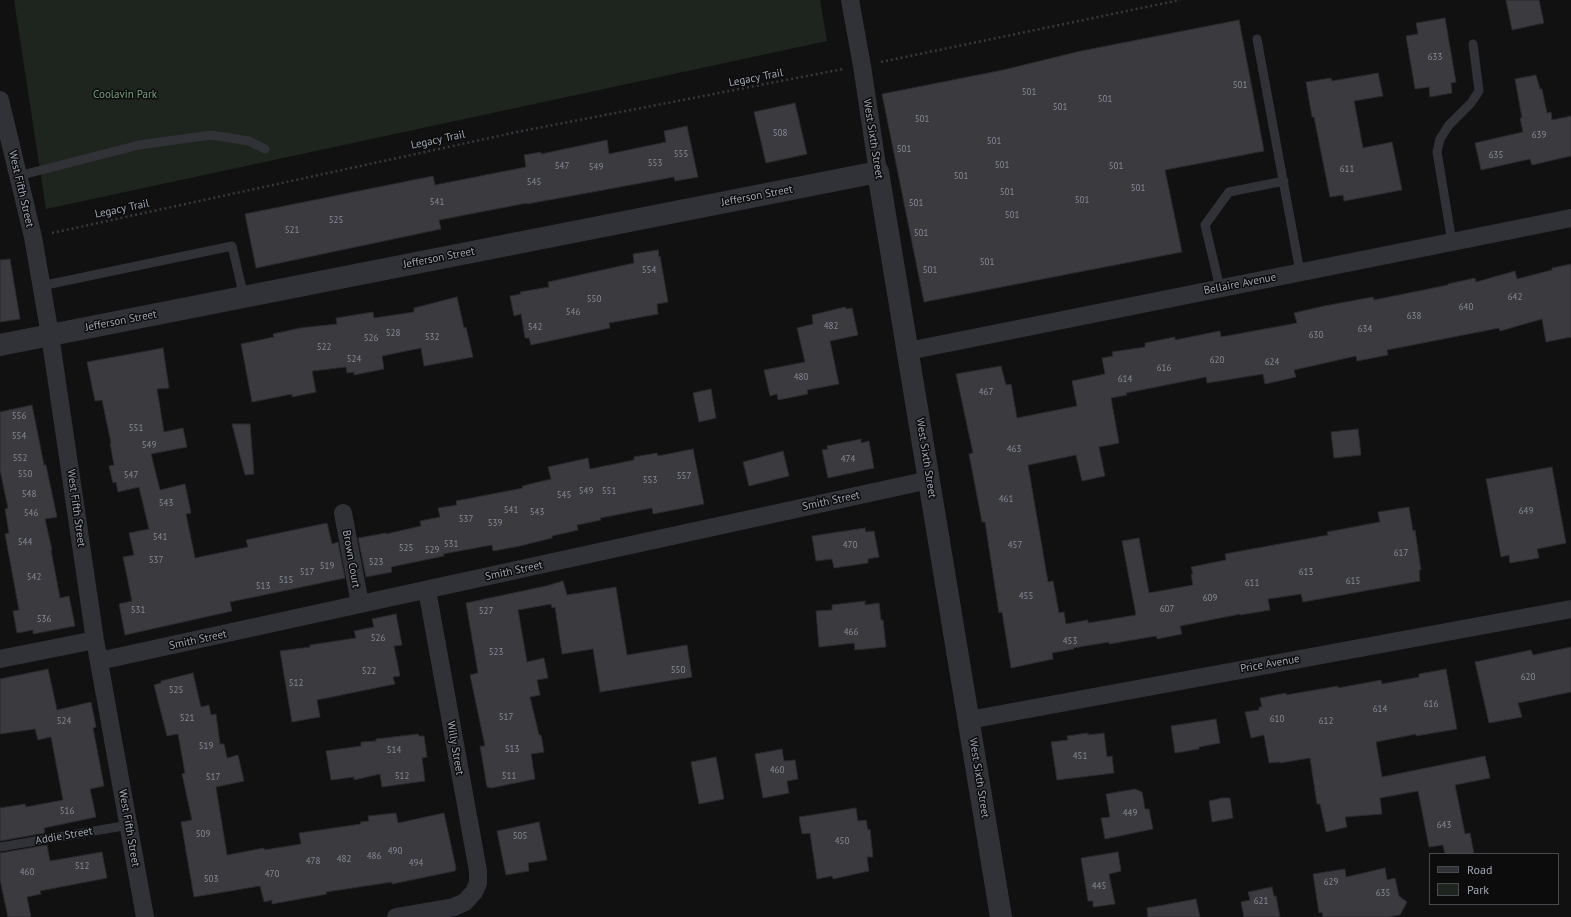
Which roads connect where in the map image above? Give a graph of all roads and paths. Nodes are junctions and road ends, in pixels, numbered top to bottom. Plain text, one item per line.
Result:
1 (850, 0) edge
2 (1180, 0) edge
3 (1257, 39) dead end
4 (1472, 44) dead end
5 (878, 63) dead end
6 (836, 70) dead end
7 (0, 100) edge
8 (265, 149) dead end
9 (878, 172) junction
10 (18, 176) junction
11 (1284, 181) junction
12 (1571, 218) edge
13 (46, 234) dead end
14 (1452, 242) junction
15 (1300, 272) junction
16 (41, 286) junction
17 (1220, 288) junction
18 (244, 297) junction
19 (50, 335) junction
20 (0, 345) edge
21 (908, 351) junction
22 (929, 480) junction
23 (343, 513) dead end
24 (427, 590) junction
25 (360, 604) junction
26 (1571, 609) edge
27 (95, 640) junction
28 (0, 659) edge
29 (99, 661) junction
30 (969, 720) junction
31 (129, 825) junction
32 (0, 847) edge
33 (145, 917) edge
34 (396, 917) edge
35 (1002, 917) edge

1 - 9 street, West Sixth Street
2 - 5 path
3 - 11 lane
4 - 14 lane
6 - 13 path, Legacy Trail
7 - 10 street, West Fifth Street
8 - 10 lane
9 - 18 street, Jefferson Street
9 - 21 street, West Sixth Street
10 - 16 street, West Fifth Street
11 - 15 lane
11 - 17 lane
12 - 14 street, Bellaire Avenue
14 - 15 street, Bellaire Avenue
15 - 17 street, Bellaire Avenue
16 - 18 lane
16 - 19 street, West Fifth Street
17 - 21 street, Bellaire Avenue
18 - 19 street, Jefferson Street
19 - 20 street, Jefferson Street
19 - 27 street, West Fifth Street
21 - 22 street, West Sixth Street
22 - 24 street, Smith Street
22 - 30 street, West Sixth Street
23 - 25 street, Brown Court
24 - 25 street, Smith Street
24 - 34 street, Willy Street
25 - 29 street, Smith Street
26 - 30 street, Price Avenue
27 - 28 street
27 - 29 street, West Fifth Street
29 - 31 street, West Fifth Street
30 - 35 street, West Sixth Street
31 - 32 lane, Addie Street
31 - 33 street, West Fifth Street

